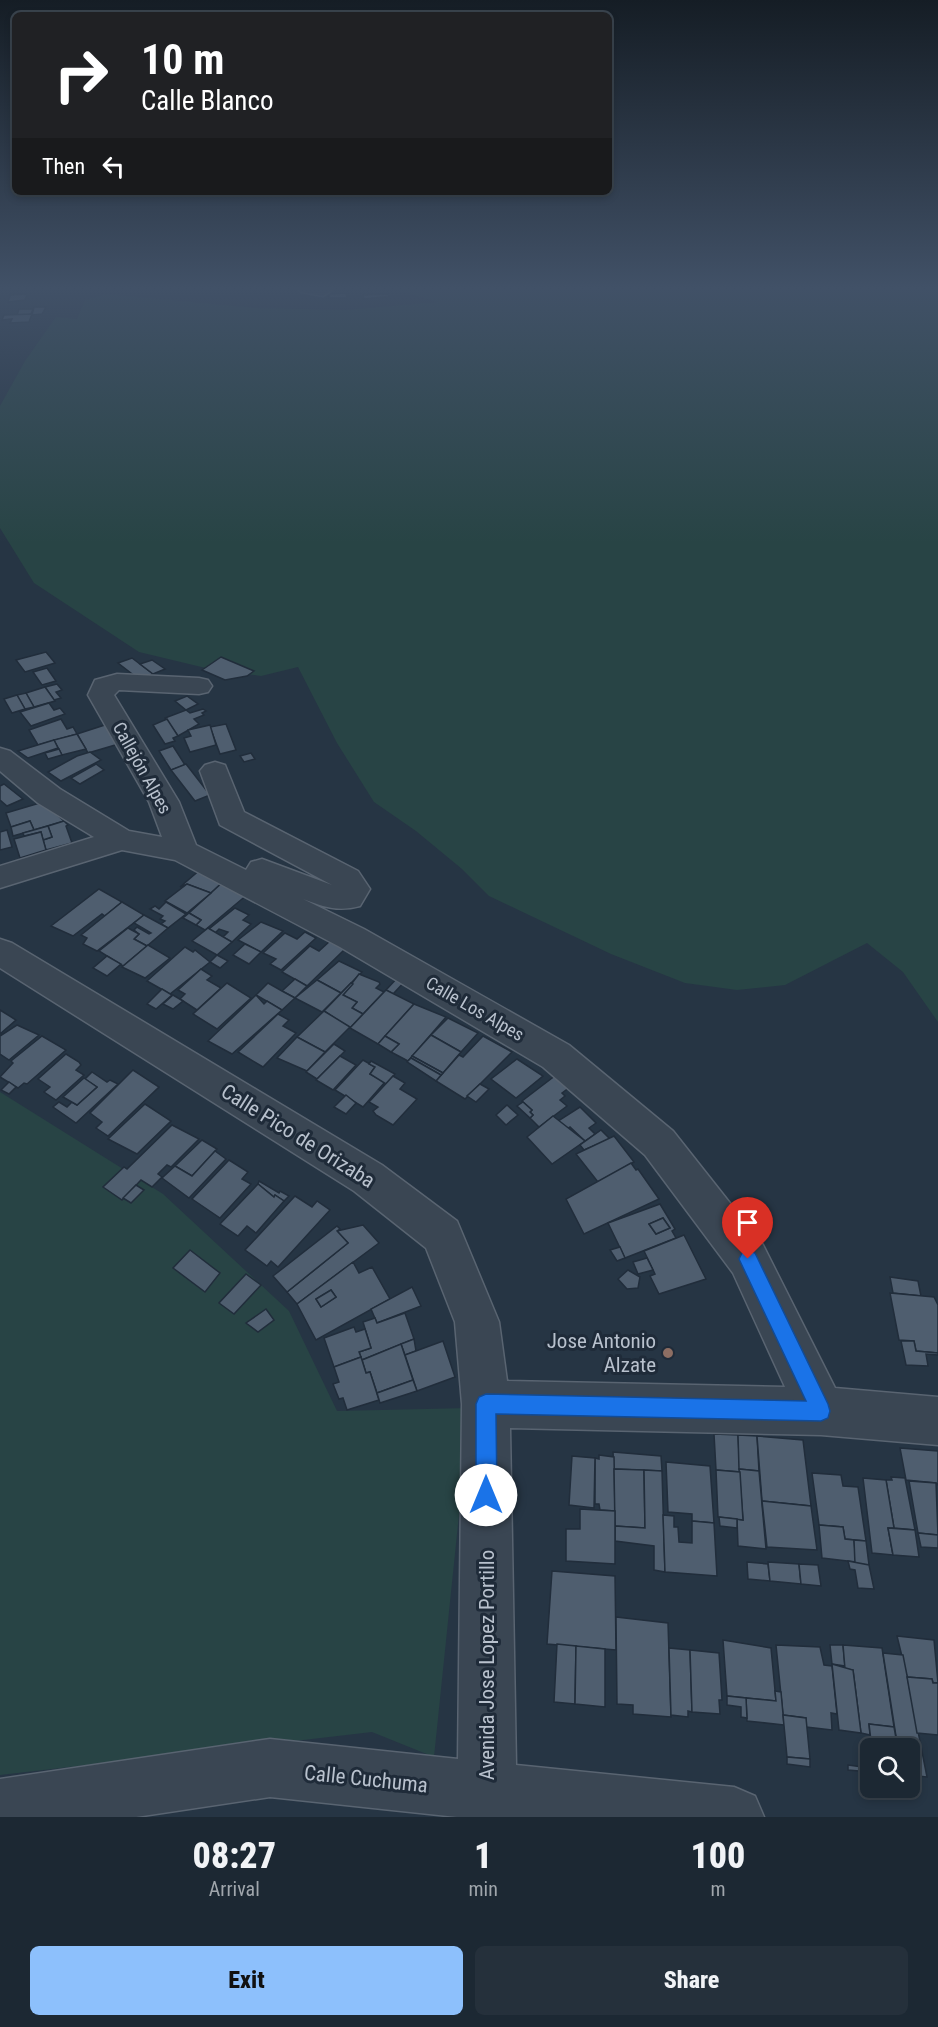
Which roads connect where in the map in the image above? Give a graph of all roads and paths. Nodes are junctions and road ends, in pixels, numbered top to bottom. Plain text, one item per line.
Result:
1 (199, 686) dead end
2 (0, 757) edge
3 (215, 771) dead end
4 (121, 840) junction
5 (183, 851) junction
6 (0, 877) edge
7 (0, 952) edge
8 (486, 1404) junction
9 (821, 1411) junction
10 (938, 1421) edge
11 (487, 1804) edge
12 (0, 1808) edge
13 (734, 1817) edge

1 - 5 street, Callejón Alpes
2 - 4 street, Calle Los Alpes
3 - 5 street
4 - 5 street, Calle Los Alpes
4 - 6 street
5 - 9 street, Calle Los Alpes
7 - 8 street, Calle Pico de Orizaba
8 - 9 street
8 - 11 street, Avenida Jose Lopez Portillo
9 - 10 street
11 - 12 street, Calle Cuchuma
11 - 13 street, Calle Cuchuma

